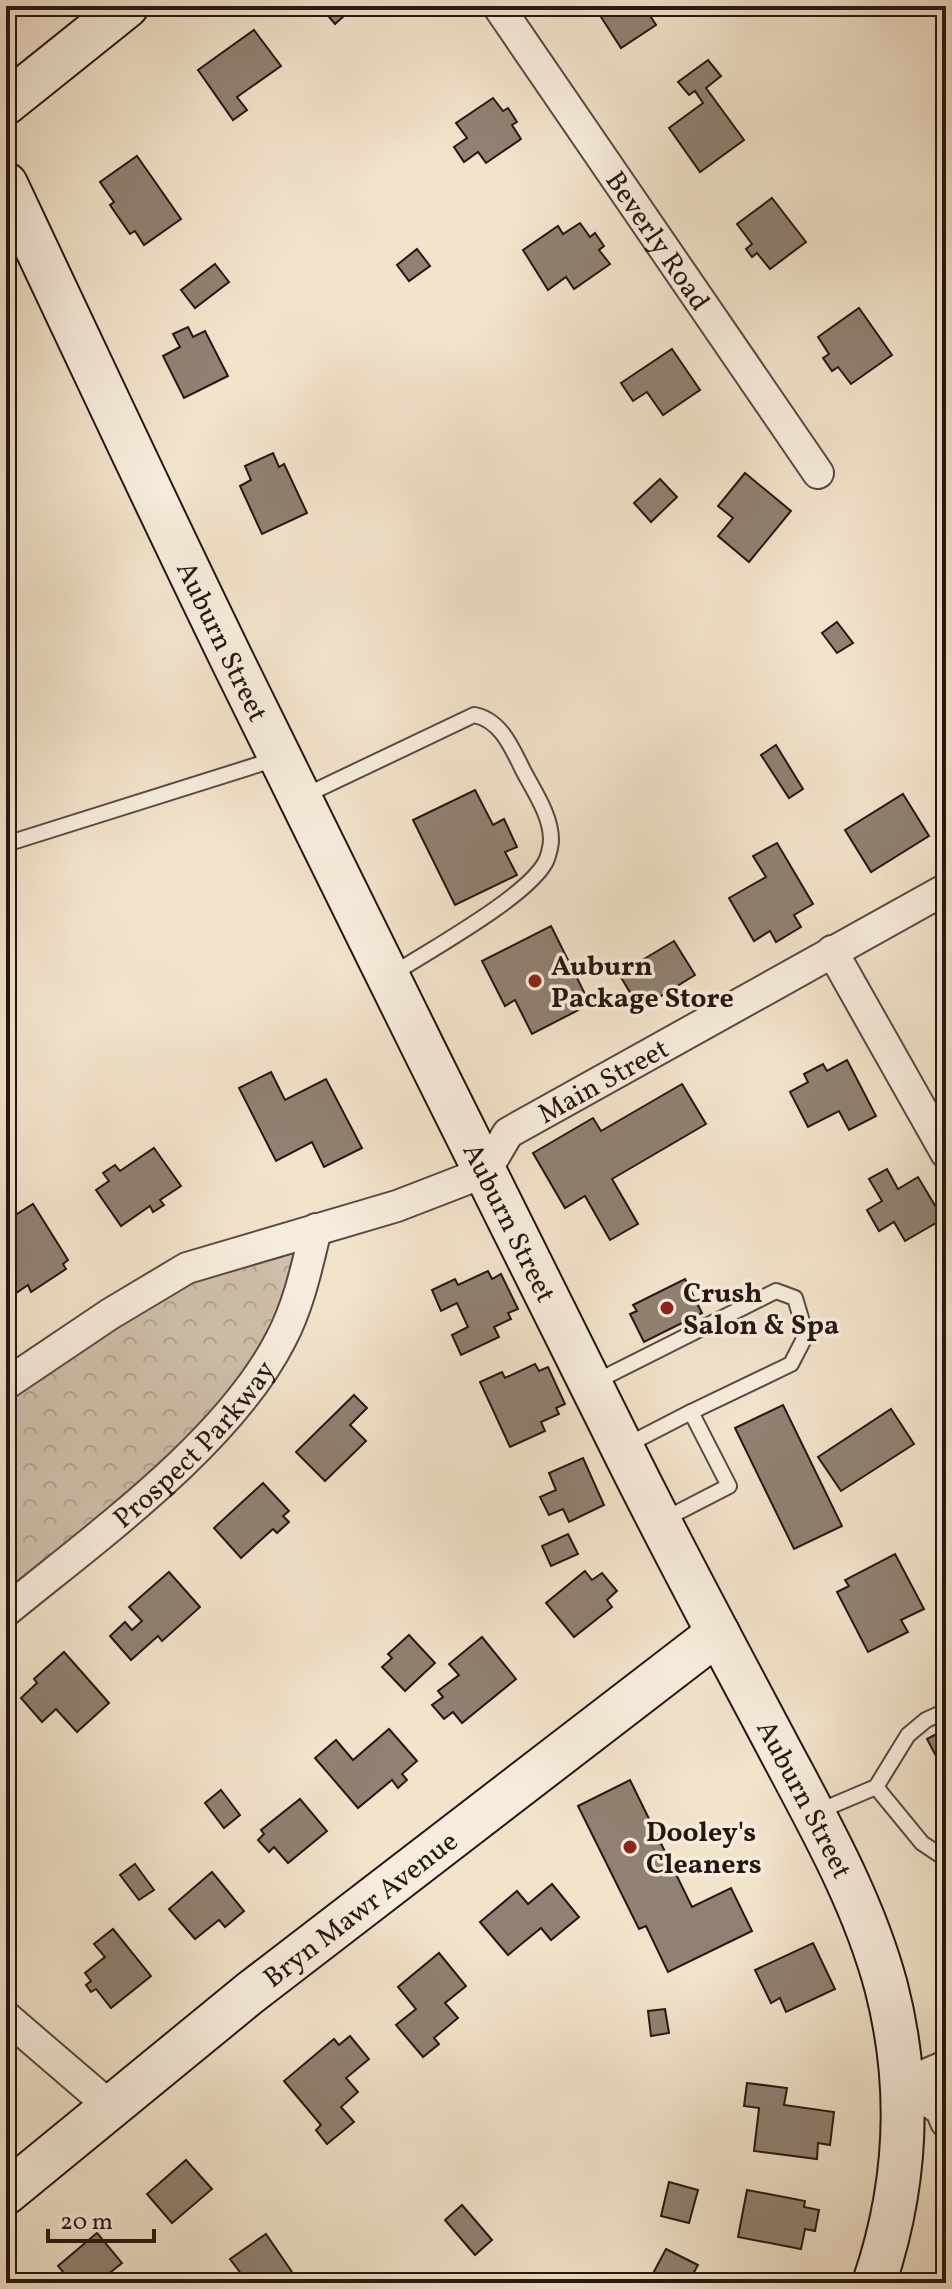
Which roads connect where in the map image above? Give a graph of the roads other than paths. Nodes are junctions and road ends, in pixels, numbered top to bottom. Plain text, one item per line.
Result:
1 (127, 6) edge
2 (498, 6) edge
3 (6, 103) edge
4 (6, 184) edge
5 (818, 473) dead end
6 (280, 758) junction
7 (300, 798) junction
8 (6, 844) edge
9 (946, 889) edge
10 (832, 951) junction
11 (388, 977) junction
12 (946, 1153) edge
13 (485, 1172) junction
14 (316, 1229) junction
15 (6, 1384) edge
16 (591, 1384) junction
17 (691, 1412) junction
18 (622, 1447) junction
19 (659, 1522) junction
20 (6, 1611) edge
21 (718, 1633) junction
22 (946, 1711) edge
23 (876, 1787) junction
24 (813, 1814) junction
25 (946, 1859) edge
26 (6, 2017) edge
27 (946, 2066) edge
28 (904, 2084) junction
29 (112, 2108) junction
30 (946, 2122) edge
31 (6, 2193) edge
32 (874, 2283) edge

1 - 3 main road
2 - 5 street, Beverly Road
4 - 6 main road, Auburn Street
6 - 7 main road, Auburn Street
6 - 8 lane
7 - 11 main road, Auburn Street
7 - 11 lane
9 - 10 street, Main Street
10 - 12 street
10 - 13 street, Main Street
11 - 13 main road, Auburn Street
13 - 14 street
13 - 16 main road, Auburn Street
14 - 15 street
14 - 20 street, Prospect Parkway
16 - 17 lane
16 - 18 main road, Auburn Street
17 - 18 lane
17 - 19 lane
18 - 19 main road, Auburn Street
19 - 21 main road, Auburn Street
21 - 24 main road, Auburn Street
21 - 29 main road, Bryn Mawr Avenue
22 - 23 lane
23 - 24 lane
23 - 25 lane
24 - 28 main road, Auburn Street
26 - 29 street
27 - 28 street
28 - 30 street
28 - 32 main road, Auburn Street
29 - 31 main road, Bryn Mawr Avenue

